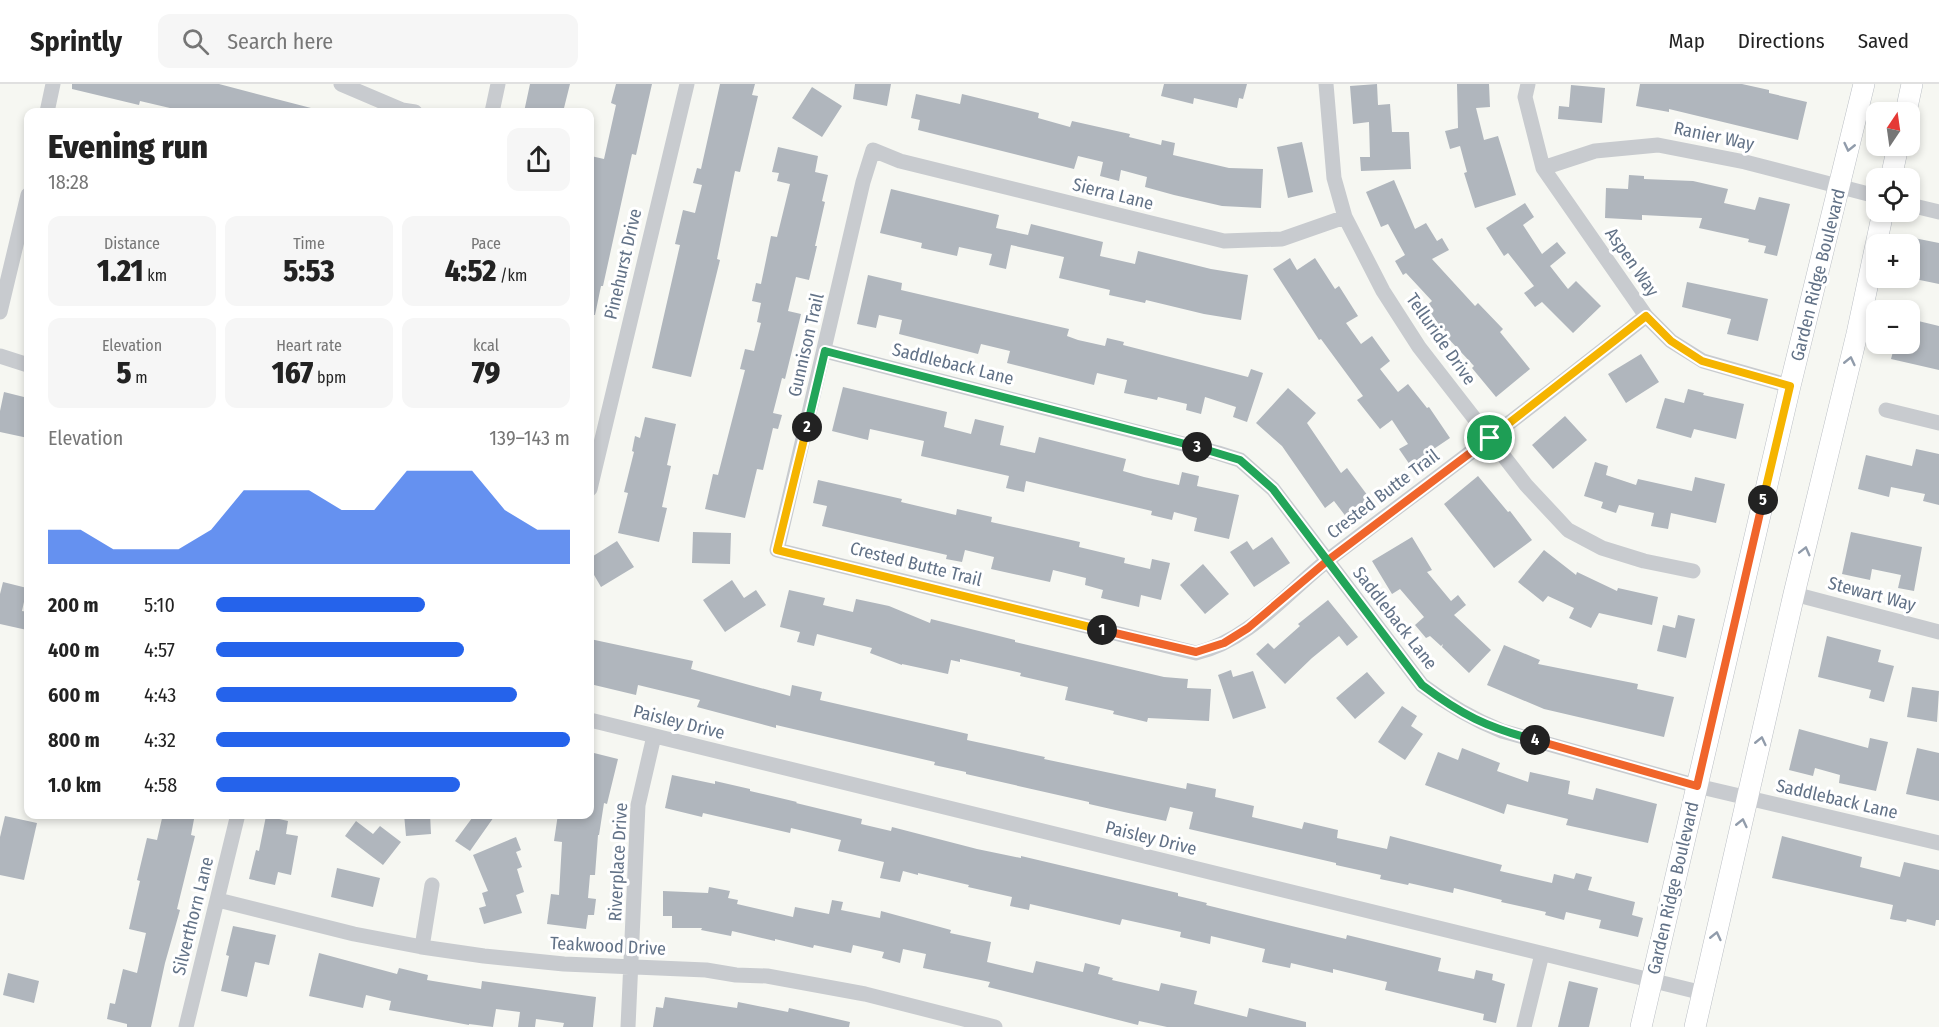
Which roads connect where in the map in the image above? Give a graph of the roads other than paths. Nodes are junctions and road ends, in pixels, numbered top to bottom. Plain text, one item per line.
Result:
1 (53, 84) edge
2 (341, 84) edge
3 (498, 84) edge
4 (687, 84) edge
5 (1326, 84) edge
6 (1528, 84) edge
7 (1864, 84) edge
8 (1912, 84) edge
9 (1908, 102) edge
10 (48, 108) edge
11 (397, 108) edge
12 (493, 108) edge
13 (873, 150) joint
14 (1543, 168) junction
15 (1840, 186) junction
16 (1866, 193) edge
17 (1920, 207) edge
18 (24, 212) edge
19 (1939, 212) edge
20 (1345, 217) junction
21 (1882, 222) edge
22 (0, 312) edge
23 (1646, 316) junction
24 (825, 351) junction
25 (0, 356) edge
26 (24, 364) edge
27 (1790, 386) junction
28 (1886, 410) dead end
29 (1939, 423) edge
30 (1490, 438) junction
31 (594, 472) edge
32 (777, 550) joint
33 (1327, 561) junction
34 (1693, 570) dead end
35 (1794, 594) junction
36 (1939, 632) edge
37 (594, 721) edge
38 (654, 736) junction
39 (1697, 786) junction
40 (1748, 798) junction
41 (237, 819) edge
42 (1939, 843) edge
43 (432, 885) dead end
44 (218, 900) junction
45 (422, 947) junction
46 (1542, 954) junction
47 (632, 966) junction
48 (1652, 981) junction
49 (1703, 993) junction
50 (186, 1027) edge
51 (628, 1027) edge
52 (995, 1027) edge
53 (1524, 1027) edge
54 (1641, 1027) edge
55 (1695, 1027) edge

1 - 10 street
2 - 11 street
3 - 12 street
4 - 31 street, Pinehurst Drive
5 - 20 street, Telluride Drive
6 - 14 street, Aspen Way
7 -> 15 main road, Garden Ridge Boulevard
8 - 9 main road
13 - 20 street, Sierra Lane
13 - 24 street, Gunnison Trail
14 - 15 street, Ranier Way
14 - 23 street, Aspen Way
15 - 16 street, Ranier Way
15 - 27 main road, Garden Ridge Boulevard
17 - 19 street
18 - 22 street
20 - 30 street, Telluride Drive
35 -> 21 main road
23 - 27 street, Aspen Way
23 - 30 street, Crested Butte Trail
24 - 32 street, Gunnison Trail
24 - 33 street, Saddleback Lane
25 - 26 street
27 - 39 main road, Garden Ridge Boulevard
28 - 29 street
30 - 33 street, Crested Butte Trail
30 - 34 street, Telluride Drive
32 - 33 street, Crested Butte Trail
33 - 39 street, Saddleback Lane
35 - 36 street, Stewart Way
40 -> 35 main road
37 - 38 street, Paisley Drive
38 - 46 street, Paisley Drive
38 - 47 street, Riverplace Drive
39 - 40 street, Saddleback Lane
39 - 48 main road, Garden Ridge Boulevard
40 - 42 street, Saddleback Lane
49 -> 40 main road
41 - 44 street, Silverthorn Lane
43 - 45 street
44 - 45 street, Teakwood Drive
44 - 50 street, Silverthorn Lane
45 - 47 street, Teakwood Drive
46 - 48 street, Paisley Drive
46 - 53 street
47 - 51 street, Riverplace Drive
47 - 52 street, Teakwood Drive
48 - 49 street, Paisley Drive
48 - 54 main road, Garden Ridge Boulevard
49 - 55 main road

